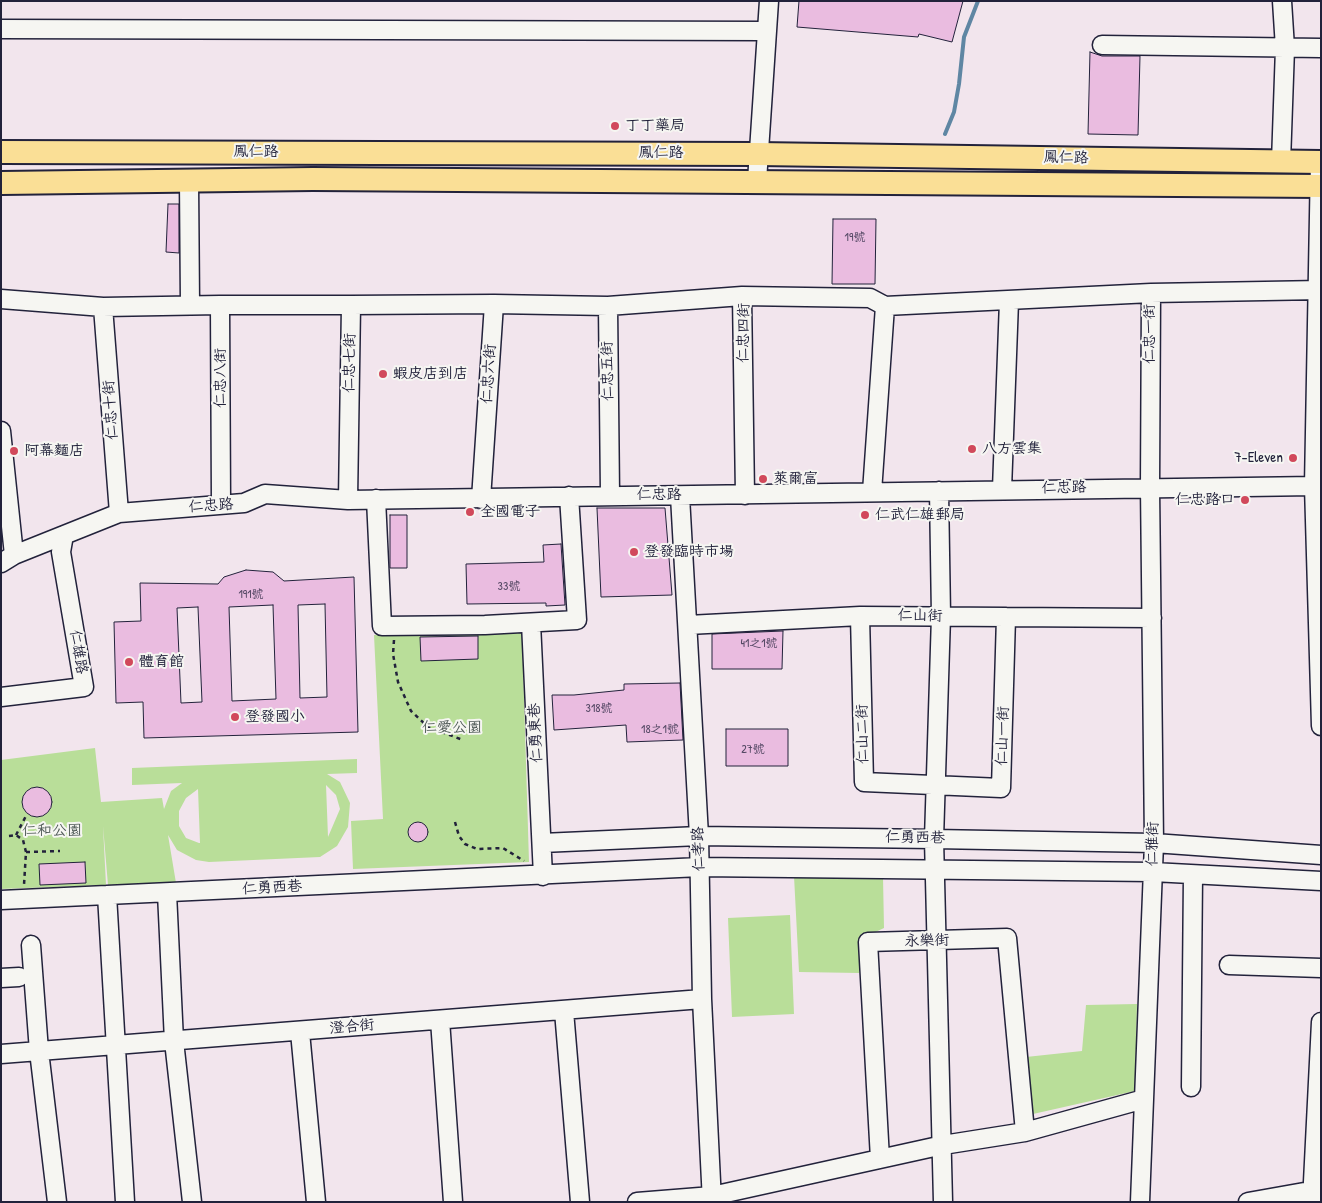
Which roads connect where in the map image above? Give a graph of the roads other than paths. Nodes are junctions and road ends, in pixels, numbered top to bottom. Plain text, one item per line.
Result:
1 (769, 1) edge
2 (1282, 1) edge
3 (1, 29) edge
4 (766, 31) junction
5 (1102, 45) dead end
6 (1285, 48) junction
7 (1321, 48) edge
8 (1, 152) edge
9 (758, 154) junction
10 (1281, 162) junction
11 (1321, 162) edge
12 (189, 180) junction
13 (757, 181) junction
14 (1, 183) edge
15 (1320, 186) edge
16 (1319, 290) edge
17 (1150, 293) junction
18 (742, 296) junction
19 (1, 299) edge
20 (1008, 301) junction
21 (878, 302) junction
22 (351, 304) junction
23 (494, 304) junction
24 (190, 305) junction
25 (220, 305) junction
26 (103, 306) junction
27 (608, 306) junction
28 (2, 442) edge
29 (1314, 486) junction
30 (1150, 487) junction
31 (1002, 489) junction
32 (939, 491) junction
33 (872, 492) junction
34 (610, 495) junction
35 (744, 495) junction
36 (569, 496) junction
37 (680, 496) junction
38 (376, 499) junction
39 (481, 499) junction
40 (348, 500) junction
41 (221, 504) junction
42 (119, 513) junction
43 (64, 534) junction
44 (8, 559) edge
45 (860, 616) junction
46 (941, 616) junction
47 (1006, 617) junction
48 (1152, 618) junction
49 (1319, 618) edge
50 (531, 623) junction
51 (688, 625) junction
52 (1, 697) edge
53 (1321, 726) edge
54 (934, 786) junction
55 (699, 836) junction
56 (934, 838) junction
57 (542, 843) junction
58 (1154, 843) junction
59 (1321, 854) edge
60 (700, 867) junction
61 (935, 870) junction
62 (1153, 872) junction
63 (1193, 875) junction
64 (543, 876) junction
65 (1321, 881) edge
66 (167, 893) junction
67 (107, 895) junction
68 (1, 900) edge
69 (938, 942) junction
70 (30, 945) dead end
71 (1229, 965) dead end
72 (1321, 968) edge
73 (702, 999) junction
74 (564, 1011) junction
75 (440, 1020) junction
76 (1321, 1022) edge
77 (300, 1032) junction
78 (174, 1042) junction
79 (116, 1046) junction
80 (39, 1051) junction
81 (1, 1054) edge
82 (1191, 1087) dead end
83 (1144, 1099) junction
84 (1025, 1132) junction
85 (943, 1145) junction
86 (880, 1159) junction
87 (1315, 1194) edge
88 (712, 1199) edge
89 (57, 1202) edge
90 (125, 1202) edge
91 (192, 1202) edge
92 (316, 1202) edge
93 (453, 1202) edge
94 (580, 1202) edge
95 (637, 1202) edge
96 (943, 1202) edge
97 (1140, 1202) edge
98 (1248, 1202) edge

1 - 4 street
2 - 6 street
3 - 4 street
4 - 9 street
5 - 6 street
6 - 7 street
6 - 10 street
8 - 9 main road, 鳳仁路
9 - 10 main road, 鳳仁路
9 - 13 street
10 - 11 main road, 鳳仁路
11 - 15 street
12 - 13 main road, 鳳仁路
12 - 14 main road, 鳳仁路
12 - 24 street
13 - 15 main road, 鳳仁路
15 - 16 street
16 - 17 street
16 - 29 street
17 - 20 street, 仁忠一街
17 - 30 street, 仁忠一街
18 - 21 street, 仁忠四街
18 - 27 street
18 - 35 street, 仁忠四街
19 - 26 street
20 - 21 street, 仁忠一街
20 - 31 street
21 - 33 street
22 - 23 street
22 - 25 street
22 - 40 street, 仁忠七街
23 - 27 street
23 - 39 street, 仁忠六街
24 - 25 street
24 - 26 street
25 - 41 street, 仁忠八街
26 - 42 street, 仁忠十街
27 - 34 street, 仁忠五街
28 - 44 street
29 - 30 street, 仁忠路
29 - 49 street
30 - 31 street, 仁忠路
30 - 48 street, 仁雅街
31 - 32 street, 仁忠路
32 - 33 street, 仁忠路
32 - 46 street
33 - 35 street, 仁忠路
34 - 36 street, 仁忠路
34 - 37 street, 仁忠路
35 - 37 street, 仁忠路
36 - 39 street, 仁忠路
36 - 50 street
37 - 51 street, 仁孝路
38 - 39 street, 仁忠路
38 - 40 street, 仁忠路
38 - 50 street
40 - 41 street, 仁忠路
41 - 42 street, 仁忠路
42 - 43 street, 仁忠路
43 - 44 street, 仁忠路
43 - 52 street, 仁雄路
45 - 46 street, 仁山街
45 - 51 street, 仁山街
45 - 54 street, 仁山二街
46 - 47 street, 仁山街
46 - 54 street
47 - 48 street, 仁山街
47 - 54 street, 仁山一街
48 - 58 street, 仁雅街
49 - 53 street
50 - 57 street, 仁勇東巷
51 - 55 street, 仁孝路
54 - 56 street
55 - 56 street, 仁勇西巷
55 - 57 street, 仁勇西巷
55 - 60 street, 仁孝路
56 - 58 street, 仁勇西巷
56 - 61 street
57 - 64 street
58 - 59 street, 仁勇西巷
58 - 62 street, 仁雅街
60 - 61 street, 仁勇西巷
60 - 64 street, 仁勇西巷
60 - 73 street, 仁孝路
61 - 62 street, 仁勇西巷
61 - 69 street
62 - 63 street, 仁勇西巷
62 - 83 street, 仁雅街
63 - 65 street, 仁勇西巷
63 - 82 street
64 - 66 street, 仁勇西巷
66 - 67 street, 仁勇西巷
66 - 78 street
67 - 68 street, 仁勇西巷
67 - 79 street
69 - 84 street, 永樂街
69 - 85 street
69 - 86 street, 永樂街
70 - 80 street
71 - 72 street
73 - 74 street, 澄合街
73 - 88 street, 仁孝路
74 - 75 street, 澄合街
74 - 94 street
75 - 77 street, 澄合街
75 - 93 street
76 - 87 street
77 - 78 street, 澄合街
77 - 92 street
78 - 79 street, 澄合街
78 - 91 street
79 - 80 street, 澄合街
79 - 90 street
80 - 81 street, 澄合街
80 - 89 street
83 - 84 street
83 - 97 street, 仁雅街
84 - 85 street
85 - 86 street
85 - 96 street
86 - 88 street
87 - 98 street
88 - 95 street

